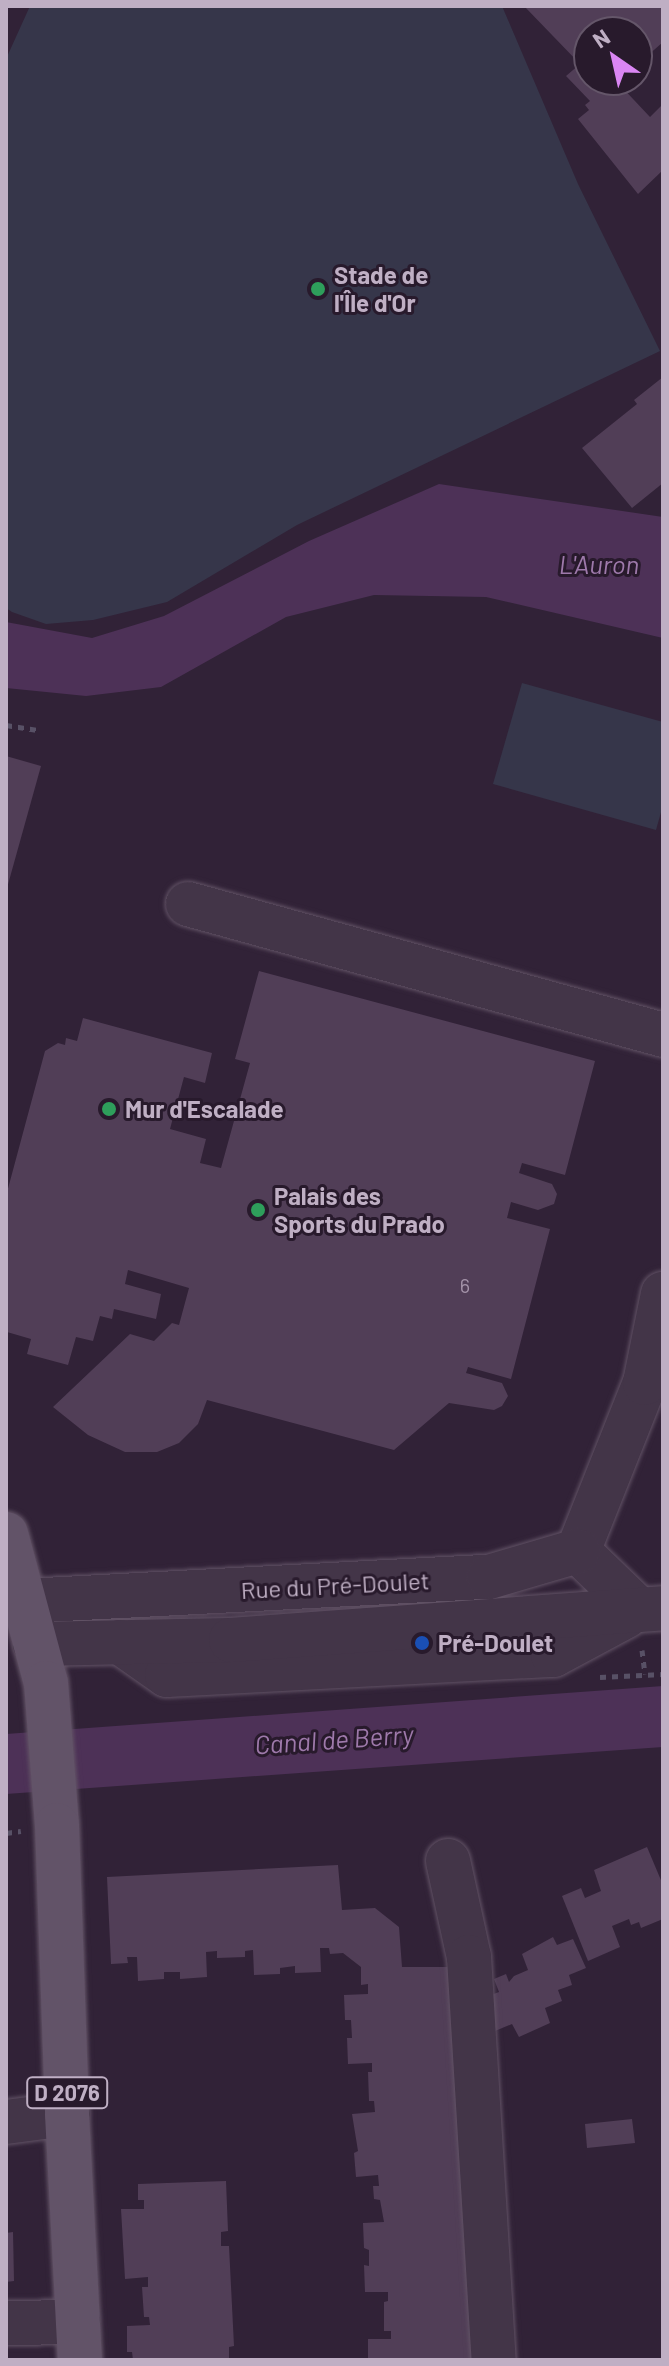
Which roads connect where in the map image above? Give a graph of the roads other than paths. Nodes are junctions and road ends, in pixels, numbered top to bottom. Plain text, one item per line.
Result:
1 (188, 904) dead end
2 (663, 1035) edge
3 (663, 1294) edge
4 (6, 1534) edge
5 (578, 1551) junction
6 (14, 1602) edge
7 (655, 1602) edge
8 (41, 1664) junction
9 (448, 1861) dead end
10 (67, 2114) junction
11 (6, 2122) edge
12 (6, 2323) edge
13 (79, 2341) edge
14 (494, 2360) edge

1 - 2 street
3 - 5 street
4 - 6 main road, D 2076
5 - 6 street, Rue du Pré-Doulet
5 - 7 street
6 - 8 main road, D 2076
7 - 8 street
8 - 10 main road, D 2076
9 - 14 street
10 - 11 street
10 - 13 main road, D 2076
12 - 13 street

